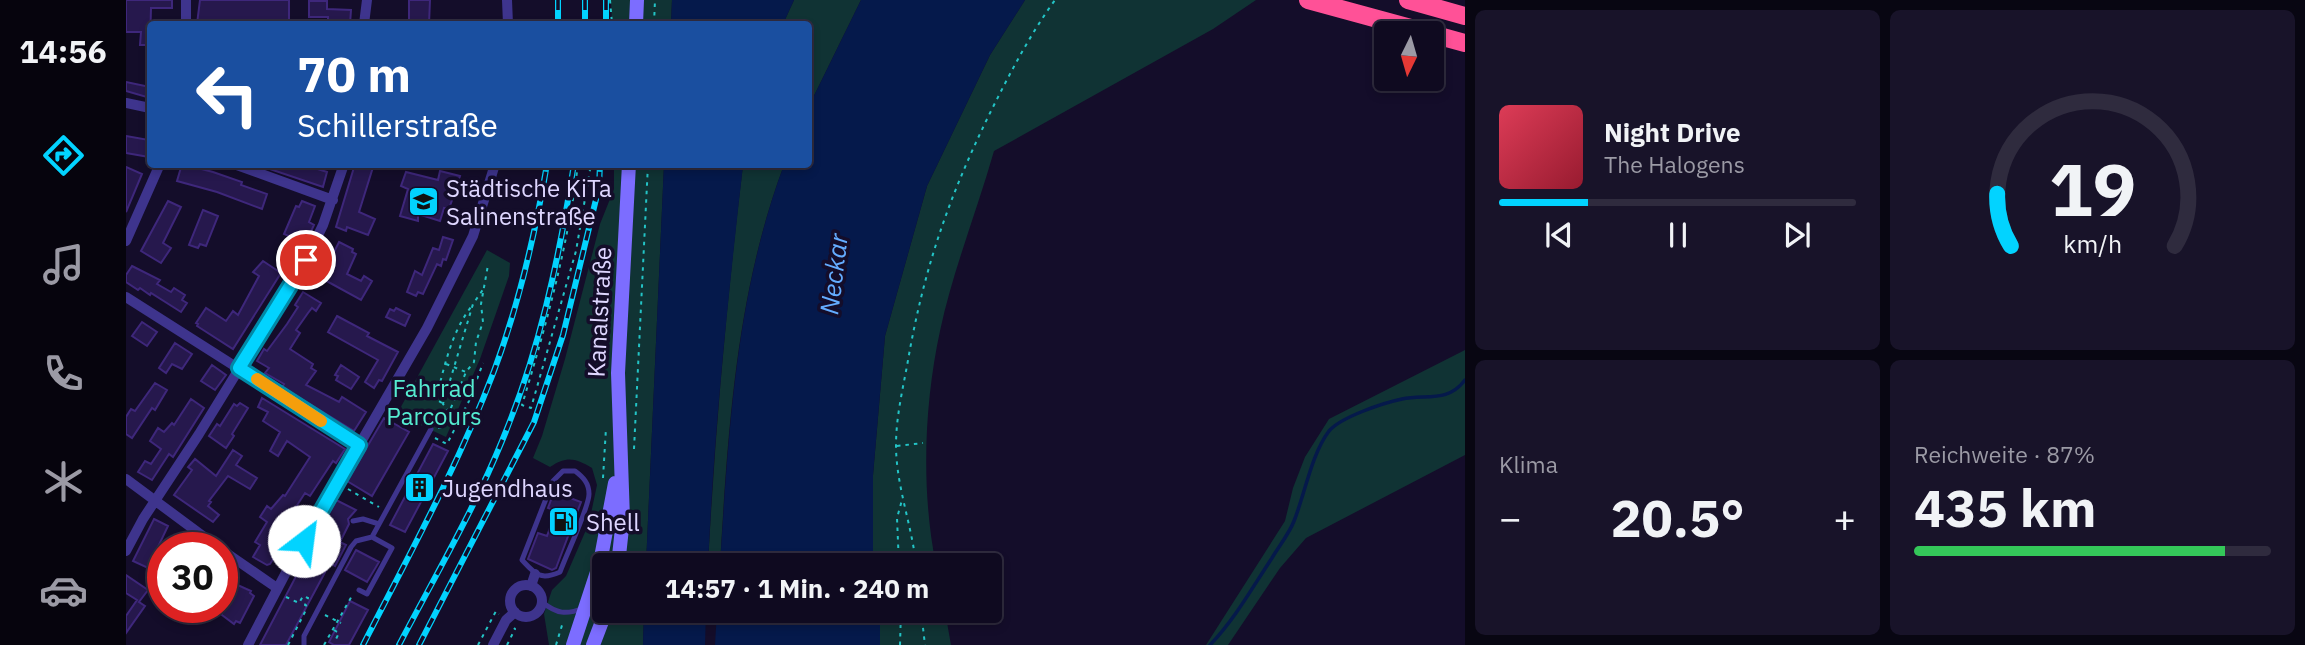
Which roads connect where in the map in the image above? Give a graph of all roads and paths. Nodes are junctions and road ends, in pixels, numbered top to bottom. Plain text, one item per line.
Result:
1 (186, 0) edge
2 (367, 0) edge
3 (507, 0) edge
4 (610, 0) edge
5 (637, 0) edge
6 (655, 0) edge
7 (1055, 0) edge
8 (1308, 0) edge
9 (1408, 0) edge
10 (1465, 16) edge
11 (186, 21) edge
12 (364, 21) edge
13 (508, 21) edge
14 (612, 21) edge
15 (636, 21) edge
16 (654, 21) edge
17 (1383, 21) edge
18 (1444, 38) edge
19 (1465, 43) edge
20 (126, 103) edge
21 (147, 107) edge
22 (158, 168) edge
23 (245, 168) edge
24 (343, 168) edge
25 (494, 168) edge
26 (577, 168) edge
27 (590, 168) edge
28 (629, 168) edge
29 (648, 168) edge
30 (333, 200) junction
31 (126, 242) edge
32 (488, 264) dead end
33 (484, 287) junction
34 (126, 297) edge
35 (473, 304) junction
36 (445, 363) junction
37 (483, 363) dead end
38 (454, 366) junction
39 (239, 368) junction
40 (466, 372) junction
41 (443, 404) junction
42 (449, 412) junction
43 (607, 421) dead end
44 (429, 432) junction
45 (923, 443) dead end
46 (359, 445) junction
47 (896, 446) junction
48 (634, 449) dead end
49 (619, 461) junction
50 (126, 479) edge
51 (337, 483) junction
52 (601, 487) dead end
53 (902, 499) junction
54 (154, 500) junction
55 (386, 511) junction
56 (353, 522) dead end
57 (379, 524) junction
58 (198, 532) edge
59 (372, 537) junction
60 (126, 551) edge
61 (619, 553) edge
62 (898, 553) edge
63 (913, 553) edge
64 (238, 562) edge
65 (536, 574) junction
66 (531, 586) junction
67 (276, 590) junction
68 (359, 590) joint
69 (542, 602) junction
70 (587, 607) junction
71 (514, 612) junction
72 (320, 613) dead end
73 (564, 614) junction
74 (339, 622) junction
75 (601, 623) edge
76 (901, 623) edge
77 (922, 623) edge
78 (333, 630) junction
79 (340, 641) dead end
80 (248, 645) edge
81 (288, 645) edge
82 (304, 645) edge
83 (326, 645) edge
84 (493, 645) edge
85 (556, 645) edge
86 (573, 645) edge
87 (593, 645) edge
88 (900, 645) edge
89 (925, 645) edge

1 - 11 street
2 - 12 street
3 - 13 street
4 - 14 path
5 - 15 main road
6 - 16 path
7 - 47 path
8 - 17 highway
9 - 10 highway
18 - 19 highway
20 - 21 street
22 - 31 street
23 - 30 street
24 - 30 street
25 - 46 street
26 - 27 path
28 - 49 main road, Kanalstraße
29 - 48 path
30 - 39 street
32 - 33 path
33 - 35 path
33 - 40 path
34 - 39 street
35 - 36 path
35 - 38 path
36 - 38 path
36 - 41 path
37 - 44 path
38 - 40 path
38 - 41 path
39 - 46 street
39 - 54 street
40 - 42 path
41 - 42 path
42 - 44 path
43 - 52 path
44 - 55 lane
45 - 47 path
46 - 51 street
47 - 53 path
49 - 61 main road, Kanalstraße
49 - 70 main road, Kanalstraße
50 - 54 street
51 - 55 path
51 - 67 street
53 - 62 path
53 - 63 path
54 - 58 street
54 - 60 street
55 - 57 lane
56 - 57 lane
57 - 59 lane
59 - 68 lane
59 - 82 lane
64 - 67 street
65 - 65 lane
65 - 66 street
66 - 69 street
66 - 71 street
67 - 80 street
67 - 81 path
68 - 74 path
69 - 71 street
69 - 73 lane
70 - 73 lane
70 - 86 main road, Kanalstraße
71 - 84 street
72 - 74 path
73 - 85 path
74 - 78 path
75 - 87 main road
76 - 88 path
77 - 89 path
78 - 79 path
78 - 83 path

